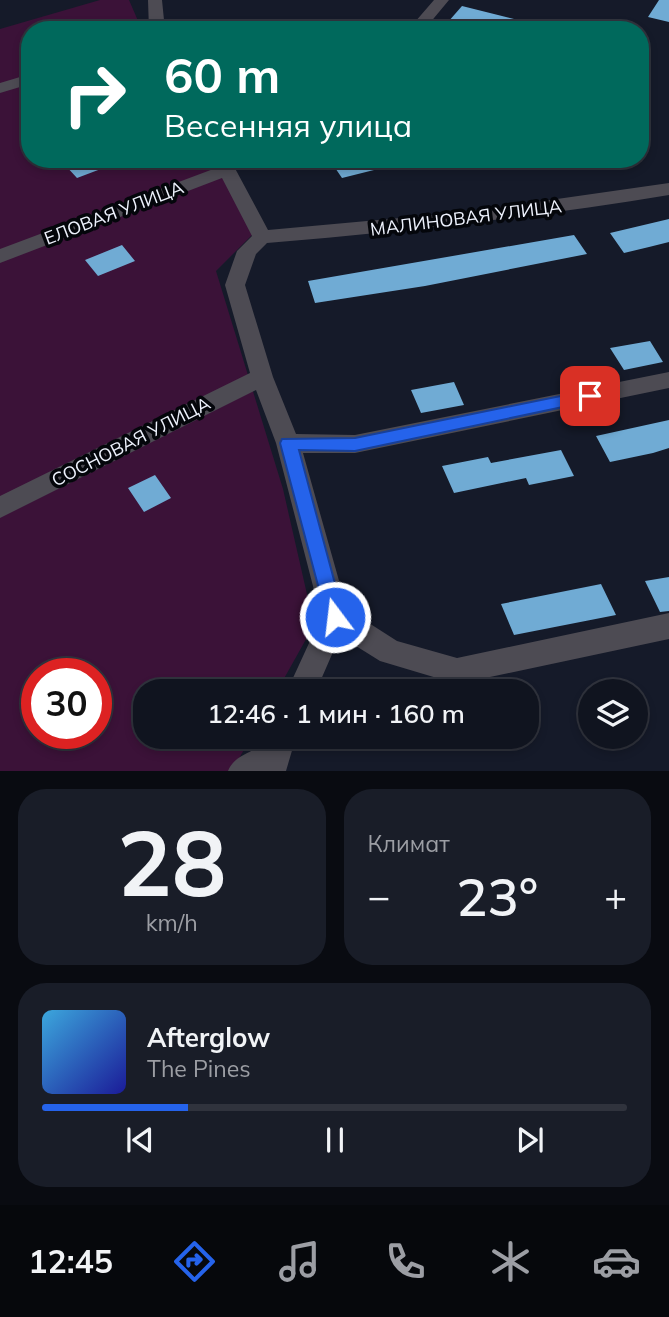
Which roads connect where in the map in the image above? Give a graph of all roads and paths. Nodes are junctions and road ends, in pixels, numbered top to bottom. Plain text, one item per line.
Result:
1 (155, 0) edge
2 (442, 0) edge
3 (156, 21) edge
4 (423, 21) edge
5 (21, 82) edge
6 (0, 88) edge
7 (214, 168) edge
8 (226, 168) edge
9 (669, 189) edge
10 (262, 237) junction
11 (0, 256) edge
12 (262, 377) junction
13 (669, 380) edge
14 (288, 443) junction
15 (0, 508) edge
16 (335, 617) junction
17 (669, 626) edge
18 (307, 679) edge
19 (275, 754) edge
20 (243, 771) edge

1 - 3 street
2 - 4 street
5 - 6 street
7 - 11 street, ЕЛОВАЯ УЛИЦА
8 - 10 street
9 - 10 street, МАЛИНОВАЯ УЛИЦА
10 - 12 street
12 - 14 street
12 - 15 street, СОСНОВАЯ УЛИЦА
13 - 14 street
14 - 16 street
16 - 17 street
16 - 18 street
19 - 20 street

